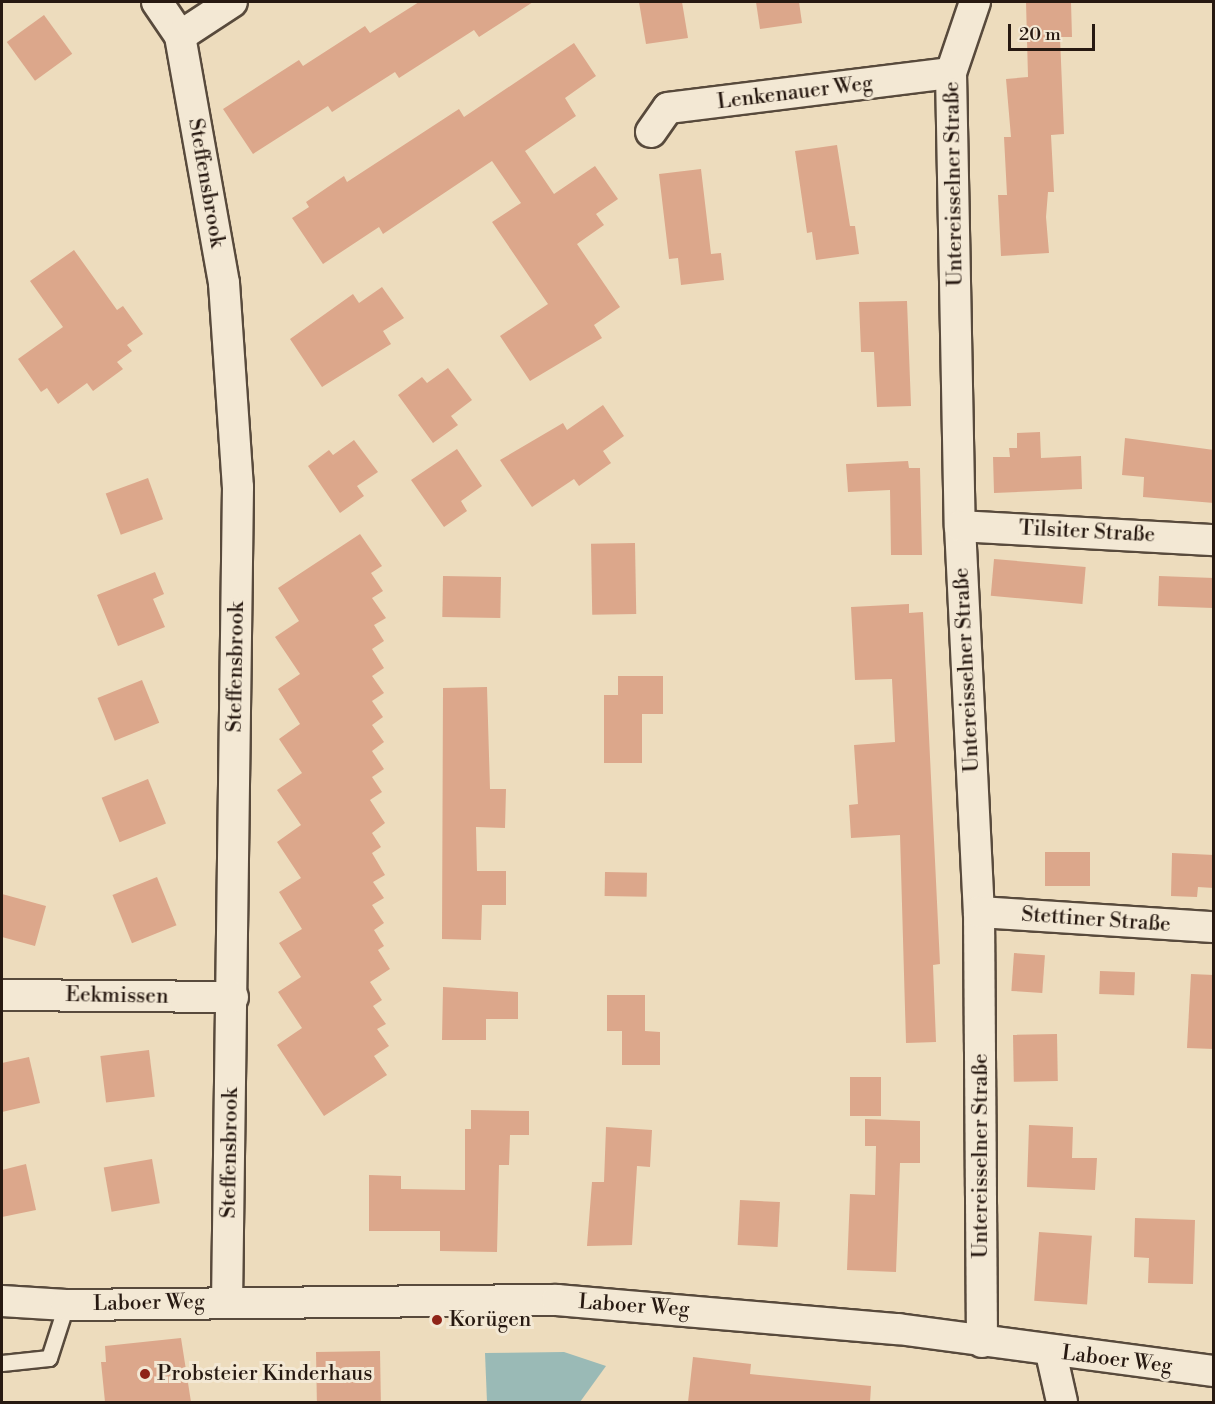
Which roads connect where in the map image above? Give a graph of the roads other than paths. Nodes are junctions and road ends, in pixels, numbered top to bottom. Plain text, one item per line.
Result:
1 (157, 2) edge
2 (232, 2) edge
3 (975, 2) edge
4 (180, 36) junction
5 (951, 73) junction
6 (651, 132) dead end
7 (960, 525) junction
8 (1214, 540) edge
9 (979, 912) junction
10 (1214, 927) edge
11 (2, 995) edge
12 (233, 997) junction
13 (2, 1301) edge
14 (227, 1303) junction
15 (59, 1305) junction
16 (2, 1315) edge
17 (982, 1342) junction
18 (1051, 1353) junction
19 (2, 1363) edge
20 (1214, 1371) edge
21 (1062, 1402) edge

1 - 4 street, Steffensbrook
2 - 4 street
3 - 5 street, Untereisselner Straße
4 - 12 street, Steffensbrook
5 - 6 street, Lenkenauer Weg
5 - 7 street, Untereisselner Straße
7 - 8 street, Tilsiter Straße
7 - 9 street, Untereisselner Straße
9 - 10 street, Stettiner Straße
9 - 17 street, Untereisselner Straße
11 - 12 street, Eekmissen
12 - 14 street, Steffensbrook
13 - 15 street, Laboer Weg
14 - 15 street, Laboer Weg
14 - 17 street, Laboer Weg
15 - 16 street, Laboer Weg
15 - 19 lane
17 - 18 street, Laboer Weg
18 - 20 street, Laboer Weg
18 - 21 street

